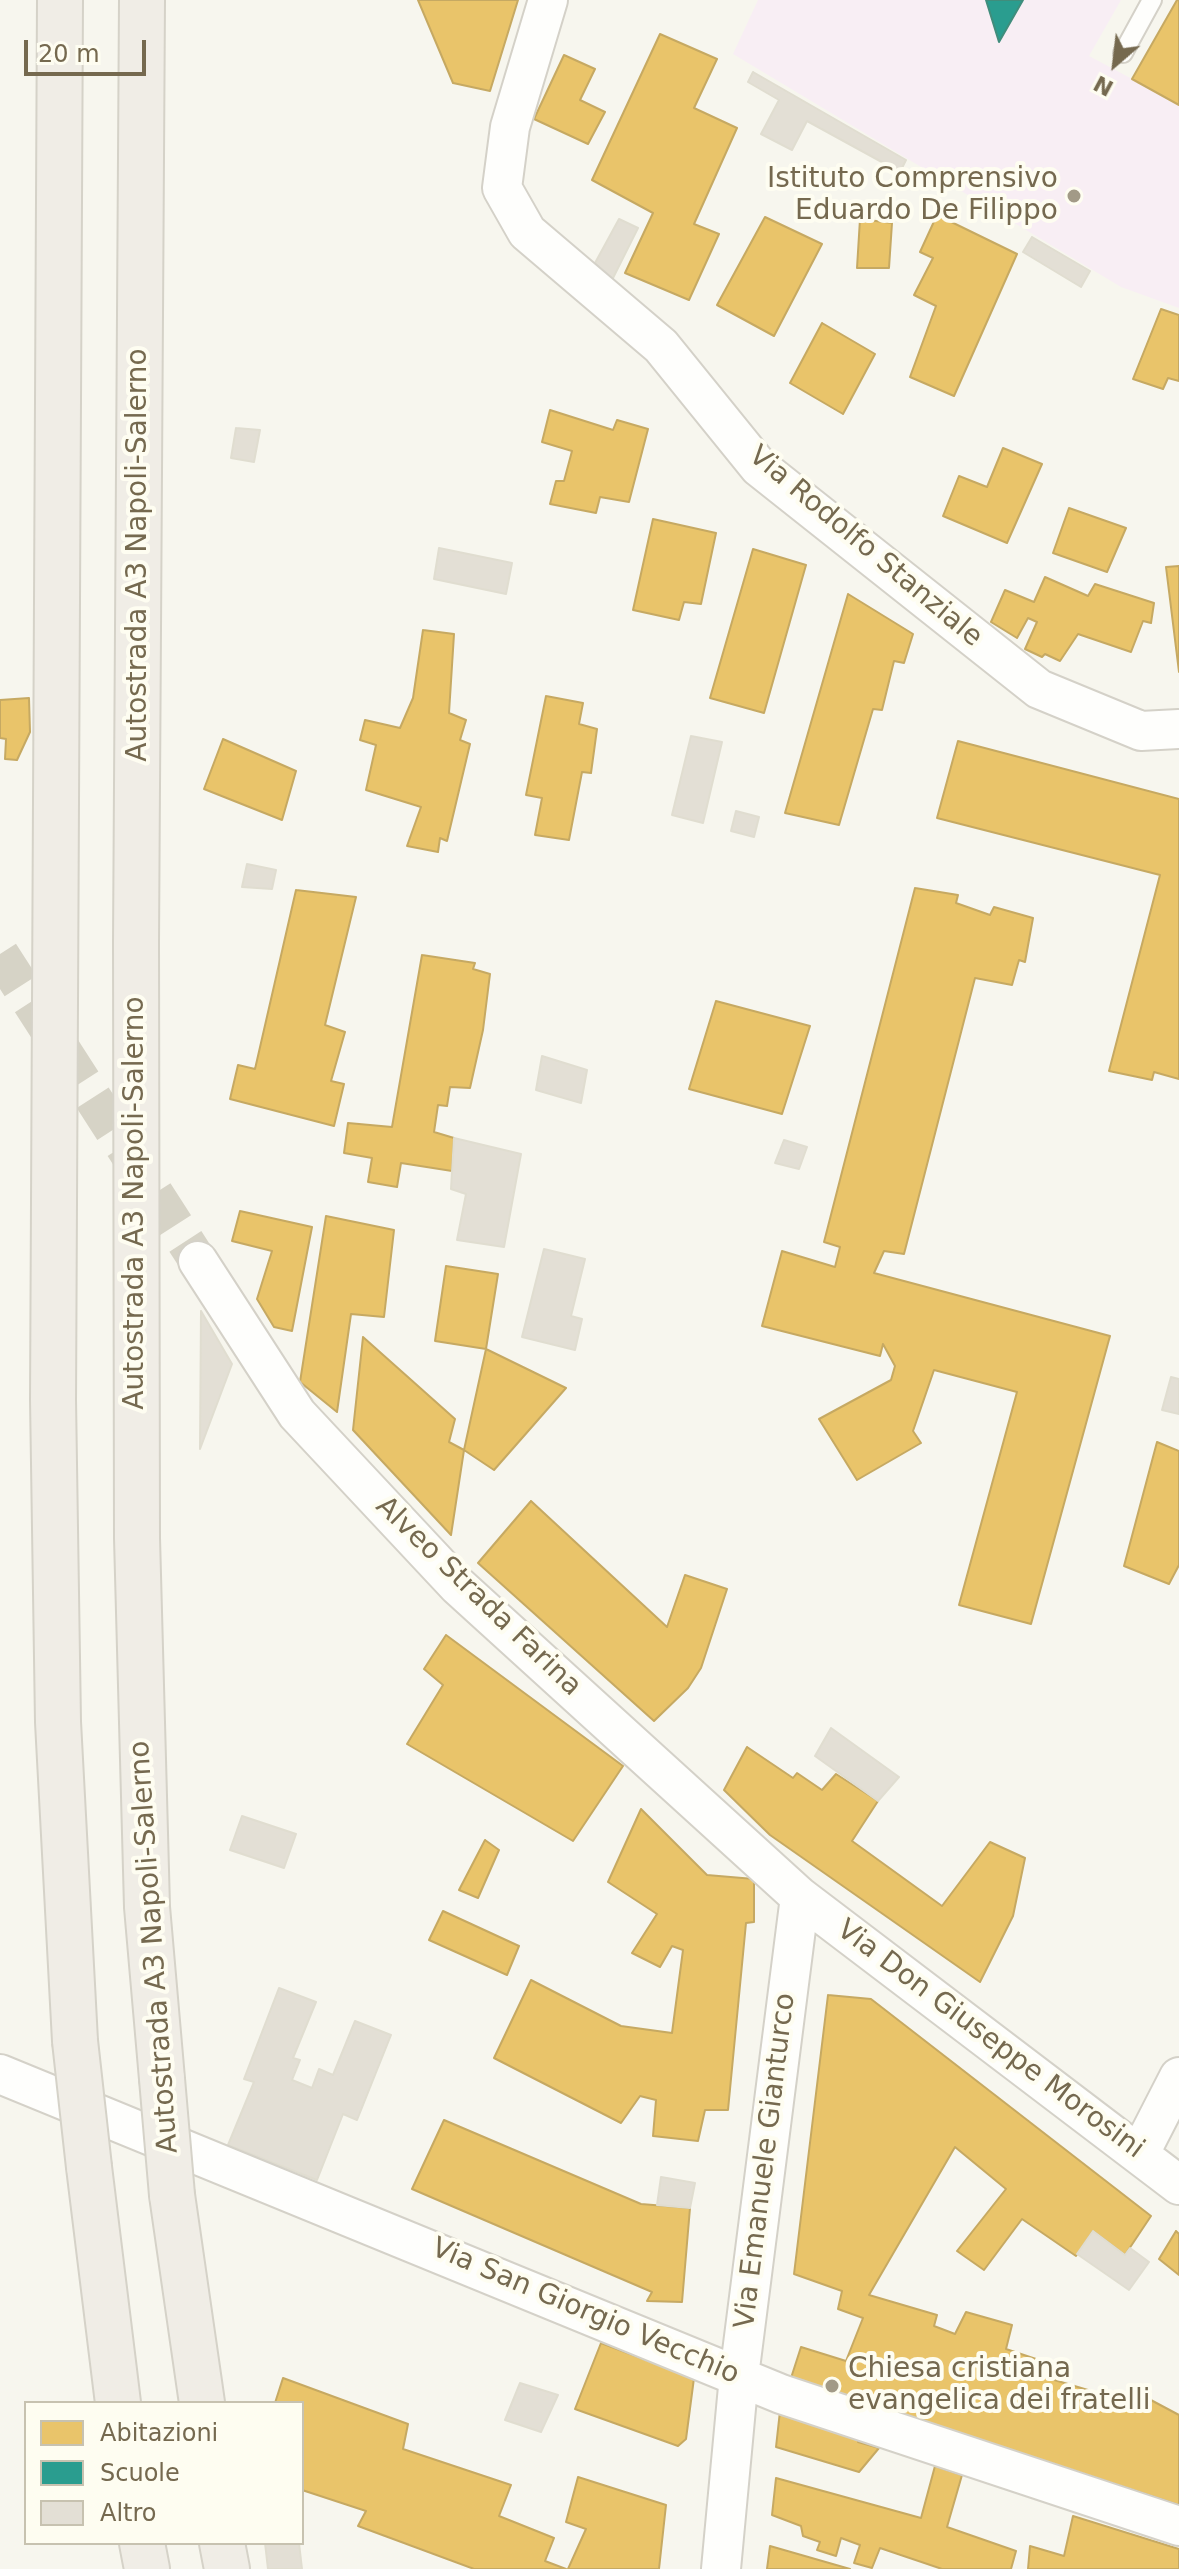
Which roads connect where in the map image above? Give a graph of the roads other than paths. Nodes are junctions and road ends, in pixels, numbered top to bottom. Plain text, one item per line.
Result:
1 (60, 0) edge
2 (142, 0) edge
3 (548, 0) edge
4 (1152, 0) edge
5 (1123, 53) dead end
6 (1179, 729) edge
7 (198, 1261) tunnel mouth
8 (800, 1897) junction
9 (0, 2074) edge
10 (1179, 2077) edge
11 (1140, 2153) junction
12 (1179, 2185) edge
13 (739, 2376) junction
14 (118, 2401) edge
15 (202, 2401) edge
16 (1179, 2526) edge
17 (142, 2545) edge
18 (222, 2545) edge
19 (147, 2569) edge
20 (227, 2569) edge
21 (721, 2569) edge

1 - 14 highway, bridge
2 - 15 highway, Autostrada A3 Napoli-Salerno, bridge
3 - 6 street, Via Rodolfo Stanziale
4 - 5 lane
7 - 8 street, Alveo Strada Farina
8 - 11 street, Via Don Giuseppe Morosini
8 - 13 street, Via Emanuele Gianturco
9 - 13 street, Via San Giorgio Vecchio
10 - 11 street
11 - 12 street, Via Don Giuseppe Morosini
13 - 16 street, Via San Giorgio Vecchio
13 - 21 street, Via Emanuele Gianturco
17 - 19 highway
18 - 20 highway

